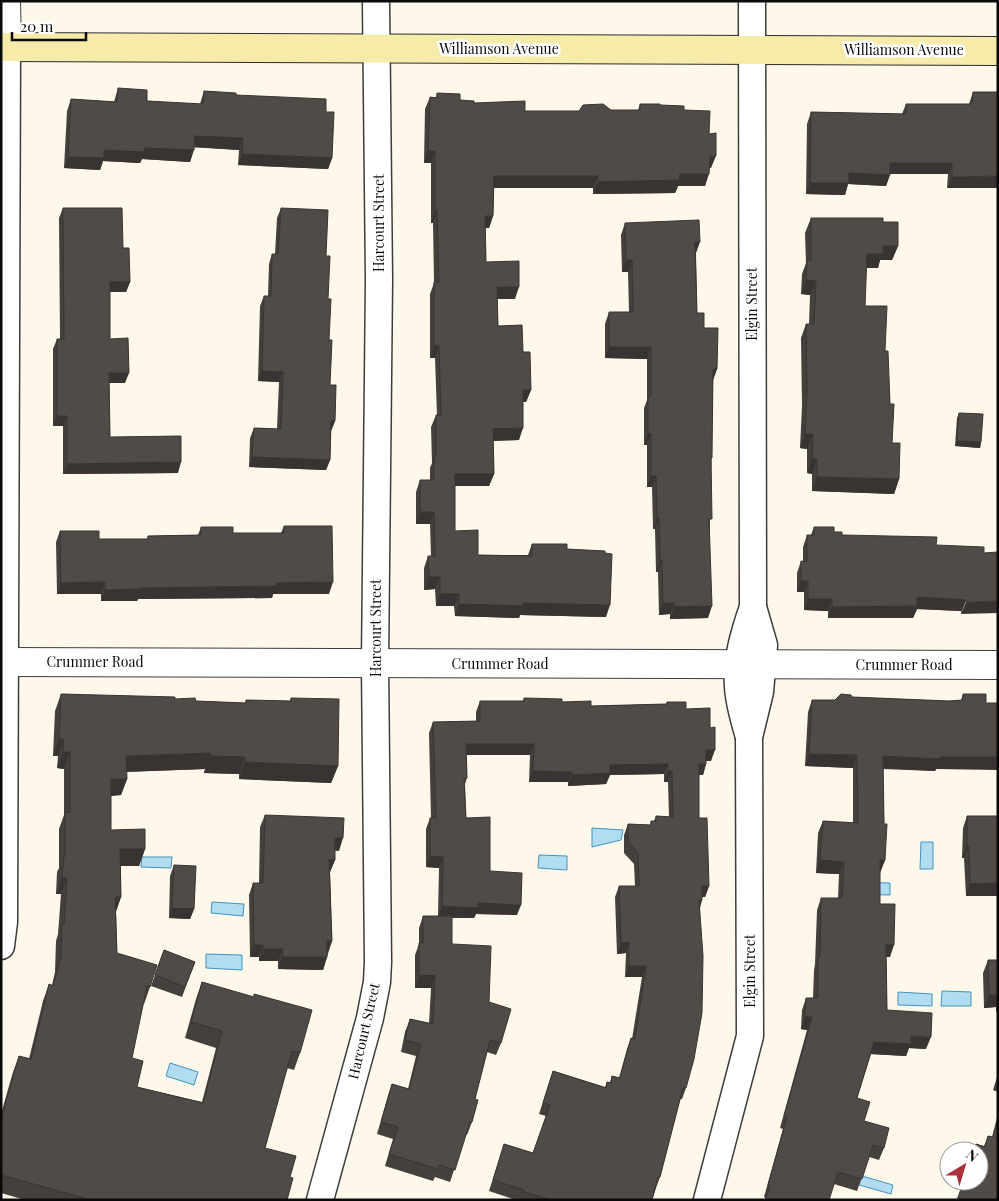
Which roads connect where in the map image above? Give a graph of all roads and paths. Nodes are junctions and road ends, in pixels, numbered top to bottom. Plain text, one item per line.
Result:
1 (6, 1) edge
2 (376, 1) edge
3 (752, 1) edge
4 (4, 46) edge
5 (752, 48) junction
6 (377, 49) junction
7 (998, 50) edge
8 (2, 662) edge
9 (375, 663) junction
10 (998, 665) edge
11 (751, 666) junction
12 (1, 946) edge
13 (320, 1200) edge
14 (707, 1200) edge

1 - 4 street
2 - 6 street, Harcourt Street
3 - 5 street, Elgin Street
4 - 6 main road, Williamson Avenue
4 - 8 street
5 - 6 main road, Williamson Avenue
5 - 7 main road, Williamson Avenue
5 - 11 street, Elgin Street
6 - 9 street, Harcourt Street
8 - 9 street, Crummer Road
8 - 12 street
9 - 11 street, Crummer Road
9 - 13 street, Harcourt Street
10 - 11 street, Crummer Road
11 - 14 street, Elgin Street

